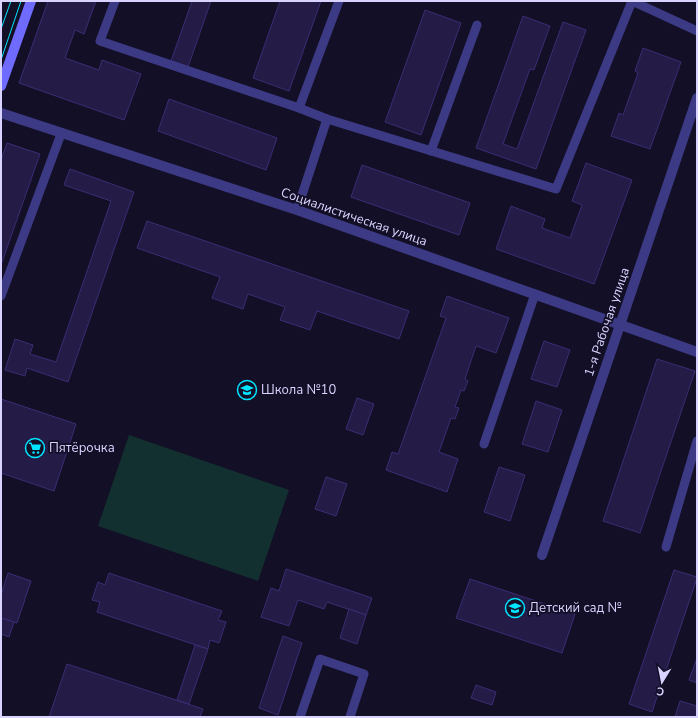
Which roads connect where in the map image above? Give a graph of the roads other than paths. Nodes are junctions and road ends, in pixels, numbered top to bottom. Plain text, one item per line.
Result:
1 (31, 1) edge
2 (115, 1) edge
3 (339, 1) edge
4 (632, 1) edge
5 (477, 25) dead end
6 (697, 31) edge
7 (1, 86) edge
8 (697, 98) edge
9 (299, 108) junction
10 (1, 113) edge
11 (327, 119) junction
12 (61, 134) junction
13 (431, 151) junction
14 (297, 210) junction
15 (535, 294) junction
16 (1, 296) edge
17 (620, 324) junction
18 (697, 352) edge
19 (697, 441) edge
20 (484, 444) dead end
21 (666, 547) dead end
22 (542, 555) dead end
23 (300, 717) edge
24 (350, 717) edge

1 - 7 main road
2 - 9 lane
3 - 9 lane
4 - 6 lane
4 - 13 lane
5 - 13 lane
8 - 17 street, 1-я Рабочая улица
9 - 11 lane
10 - 12 street, Социалистическая улица
11 - 13 lane
11 - 14 lane
12 - 14 street, Социалистическая улица
12 - 16 lane
14 - 15 street, Социалистическая улица
15 - 17 street, Социалистическая улица
15 - 20 lane
17 - 18 street, Социалистическая улица
17 - 22 street, 1-я Рабочая улица
19 - 21 lane
23 - 24 lane

